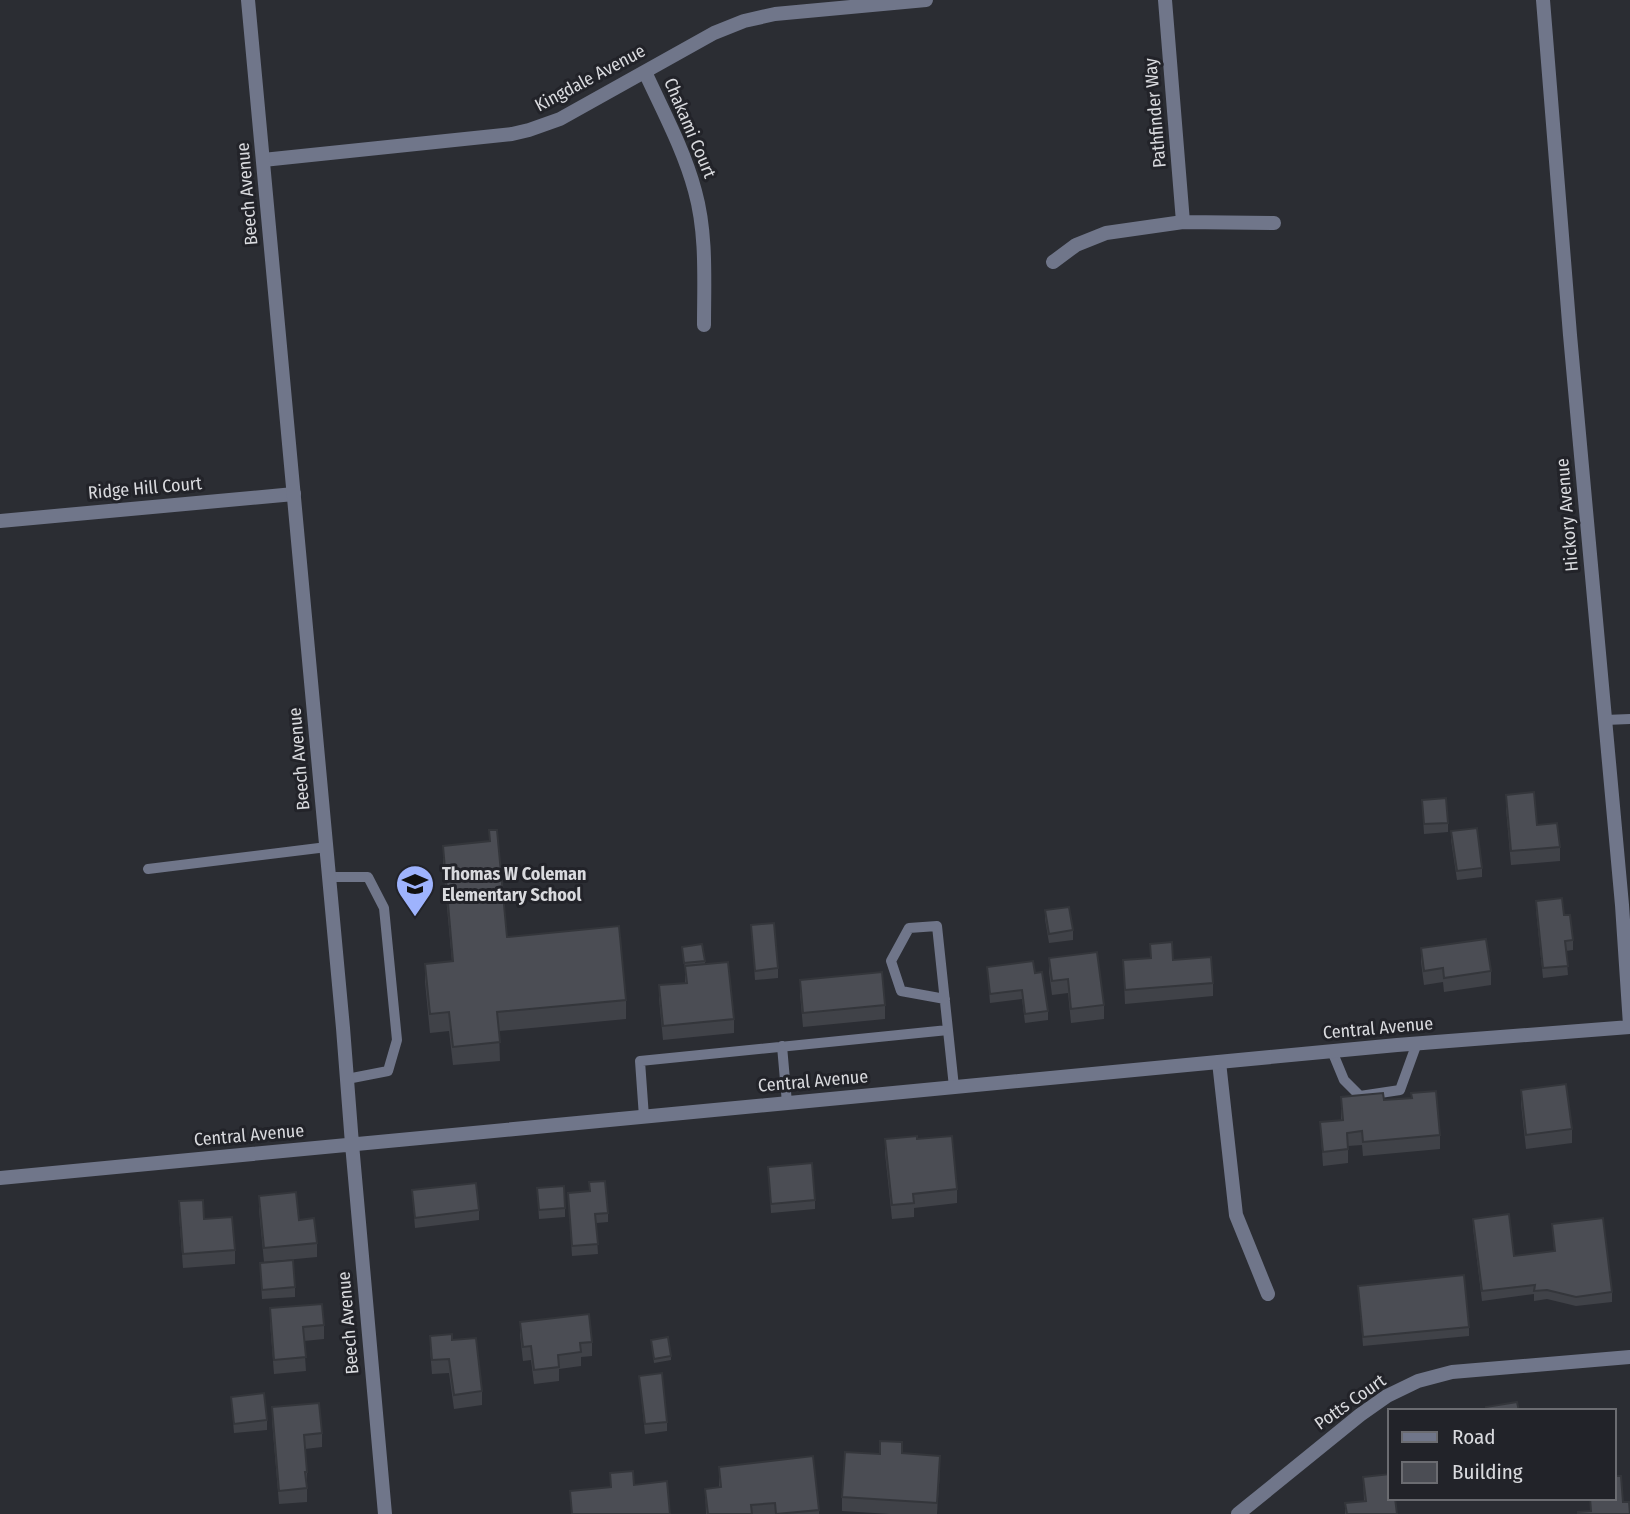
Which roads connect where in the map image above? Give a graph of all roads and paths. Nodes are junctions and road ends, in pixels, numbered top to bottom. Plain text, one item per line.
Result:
1 (248, 0) edge
2 (926, 0) edge
3 (1165, 0) edge
4 (1543, 0) edge
5 (645, 72) junction
6 (263, 160) junction
7 (1183, 222) junction
8 (1274, 223) dead end
9 (1053, 262) dead end
10 (705, 325) dead end
11 (294, 494) junction
12 (0, 521) edge
13 (1630, 719) edge
14 (1605, 720) junction
15 (327, 847) junction
16 (148, 869) dead end
17 (330, 877) junction
18 (945, 999) junction
19 (1630, 1026) edge
20 (948, 1030) junction
21 (1417, 1043) junction
22 (782, 1046) junction
23 (1332, 1051) junction
24 (1219, 1062) junction
25 (347, 1079) junction
26 (954, 1087) junction
27 (787, 1103) junction
28 (644, 1116) junction
29 (352, 1144) junction
30 (0, 1178) edge
31 (1268, 1294) dead end
32 (1630, 1357) edge
33 (385, 1514) edge
34 (1238, 1514) edge

1 - 6 street, Beech Avenue
2 - 5 street, Kingdale Avenue
3 - 7 street, Pathfinder Way
4 - 14 street, Hickory Avenue
5 - 6 street, Kingdale Avenue
5 - 10 street, Chakami Court
6 - 11 street, Beech Avenue
7 - 8 street
7 - 9 street
11 - 12 street, Ridge Hill Court
11 - 15 street, Beech Avenue
13 - 14 lane
14 - 19 street, Hickory Avenue
15 - 16 lane
15 - 17 street, Beech Avenue
17 - 25 street, Beech Avenue
17 - 25 lane
18 - 18 lane
18 - 20 lane
19 - 21 street, Central Avenue
20 - 22 lane
20 - 26 lane
21 - 23 street, Central Avenue
21 - 23 lane
22 - 27 lane
22 - 28 lane
23 - 24 street, Central Avenue
24 - 26 street, Central Avenue
24 - 31 street
25 - 29 street, Beech Avenue
26 - 27 street, Central Avenue
27 - 28 street, Central Avenue
28 - 29 street, Central Avenue
29 - 30 street, Central Avenue
29 - 33 street, Beech Avenue
32 - 34 street, Potts Court

